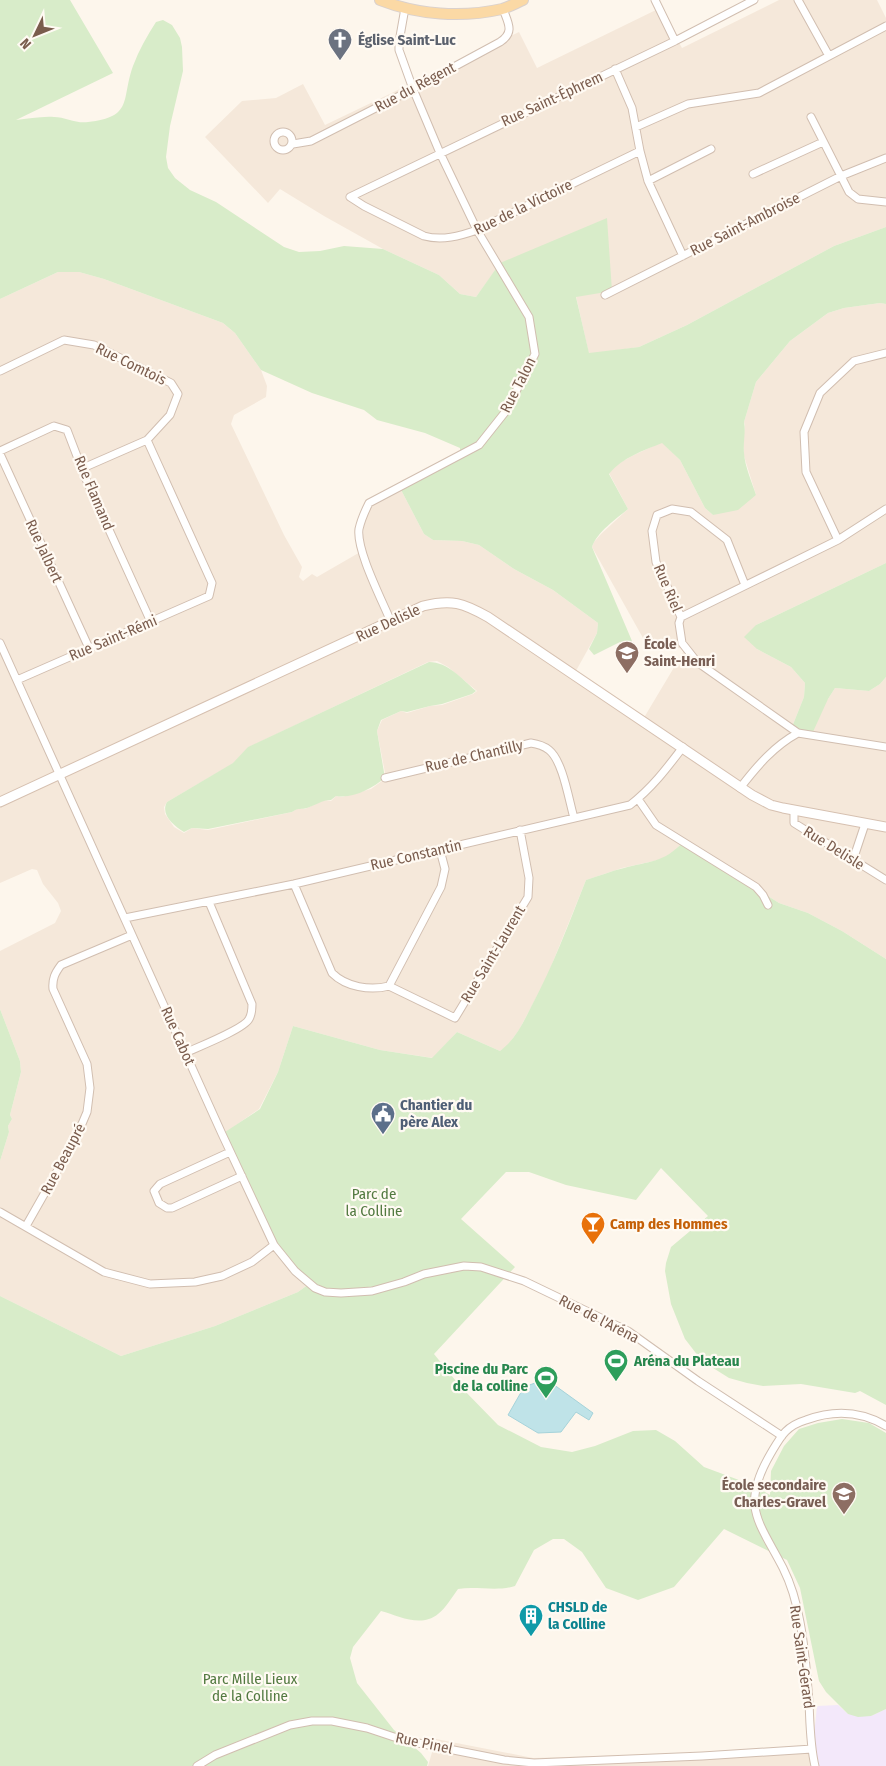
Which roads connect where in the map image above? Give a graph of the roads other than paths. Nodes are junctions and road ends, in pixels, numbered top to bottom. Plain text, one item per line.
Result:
1 (380, 0) edge
2 (523, 0) edge
3 (655, 0) edge
4 (754, 0) edge
5 (798, 0) edge
6 (405, 8) junction
7 (503, 9) junction
8 (886, 26) edge
9 (676, 41) junction
10 (828, 56) junction
11 (615, 70) junction
12 (414, 89) junction
13 (811, 117) dead end
14 (636, 127) junction
15 (823, 142) junction
16 (293, 144) dead end
17 (711, 149) dead end
18 (640, 151) junction
19 (440, 153) junction
20 (886, 158) edge
21 (753, 174) dead end
22 (841, 176) junction
23 (648, 181) junction
24 (350, 197) joint
25 (886, 202) edge
26 (477, 230) junction
27 (683, 256) junction
28 (605, 295) dead end
29 (886, 353) edge
30 (0, 371) edge
31 (147, 440) junction
32 (0, 453) edge
33 (83, 468) junction
34 (886, 509) edge
35 (838, 540) junction
36 (745, 585) junction
37 (681, 616) junction
38 (151, 622) junction
39 (391, 622) junction
40 (0, 642) edge
41 (89, 648) junction
42 (18, 680) junction
43 (798, 732) junction
44 (683, 747) junction
45 (886, 747) edge
46 (60, 775) junction
47 (386, 778) dead end
48 (740, 788) junction
49 (638, 799) junction
50 (0, 802) edge
51 (794, 810) junction
52 (574, 818) junction
53 (865, 824) junction
54 (886, 827) edge
55 (520, 830) junction
56 (440, 850) junction
57 (853, 860) junction
58 (886, 880) edge
59 (294, 884) junction
60 (209, 902) junction
61 (768, 905) dead end
62 (124, 918) junction
63 (132, 935) junction
64 (388, 986) junction
65 (186, 1052) junction
66 (230, 1152) junction
67 (242, 1176) junction
68 (0, 1212) edge
69 (26, 1226) junction
70 (274, 1245) junction
71 (452, 1268) joint
72 (886, 1426) edge
73 (782, 1436) junction
74 (812, 1749) junction
75 (197, 1766) edge
76 (815, 1766) edge

1 - 6 main road
2 - 7 main road
3 - 9 street
4 - 9 street, Rue Saint-Éphrem
5 - 10 street
6 - 7 main road
6 - 12 street, Rue Talon
7 - 12 street, Rue du Régent
8 - 10 street
9 - 11 street, Rue Saint-Éphrem
10 - 14 street
11 - 14 street
11 - 19 street, Rue Saint-Éphrem
12 - 16 street, Rue du Régent
12 - 19 street, Rue Talon
13 - 15 street
14 - 18 street
15 - 21 street
15 - 22 street
17 - 23 street
18 - 23 street
18 - 26 street, Rue de la Victoire
19 - 24 street, Rue Saint-Éphrem
19 - 26 street, Rue Talon
20 - 22 street, Rue Saint-Ambroise
22 - 25 street
22 - 27 street, Rue Saint-Ambroise
23 - 27 street
24 - 26 street, Rue de la Victoire
26 - 39 street, Rue Talon
27 - 28 street, Rue Saint-Ambroise
29 - 35 street
30 - 31 street, Rue Comtois
31 - 33 street
31 - 38 street, Rue Saint-Rémi
32 - 33 street, Rue Flamand
32 - 41 street, Rue Jalbert
33 - 38 street, Rue Flamand
34 - 35 street
35 - 36 street
36 - 37 street
36 - 37 street, Rue Riel
37 - 43 street, Rue Riel
38 - 41 street, Rue Saint-Rémi
39 - 44 street, Rue Delisle
39 - 46 street, Rue Delisle
40 - 42 street, Rue Cabot
41 - 42 street, Rue Saint-Rémi
42 - 46 street, Rue Cabot
43 - 45 street, Rue Riel
43 - 48 street
44 - 48 street, Rue Delisle
44 - 49 street, Rue Constantin
46 - 50 street, Rue Delisle
46 - 62 street, Rue Cabot
47 - 52 street, Rue de Chantilly
48 - 51 street, Rue Delisle
49 - 52 street, Rue Constantin
49 - 61 street
51 - 53 street, Rue Delisle
51 - 57 street, Rue Delisle
52 - 55 street, Rue Constantin
53 - 54 street, Rue Delisle
53 - 57 street
55 - 56 street, Rue Constantin
55 - 64 street, Rue Saint-Laurent
56 - 59 street, Rue Constantin
56 - 64 street
57 - 58 street, Rue Delisle
59 - 60 street, Rue Constantin
59 - 64 street
60 - 62 street, Rue Constantin
60 - 65 street
62 - 63 street, Rue Cabot
63 - 65 street, Rue Cabot
63 - 69 street, Rue Beaupré
65 - 66 street, Rue Cabot
66 - 67 street, Rue Cabot
66 - 67 street
67 - 70 street, Rue Cabot
68 - 69 street
69 - 70 street
70 - 71 street, Rue Cabot
71 - 73 street, Rue de l'Aréna
72 - 73 street, Rue Saint-Gérard
73 - 74 street, Rue Saint-Gérard
74 - 75 street, Rue Pinel
74 - 76 street, Rue Saint-Gérard

